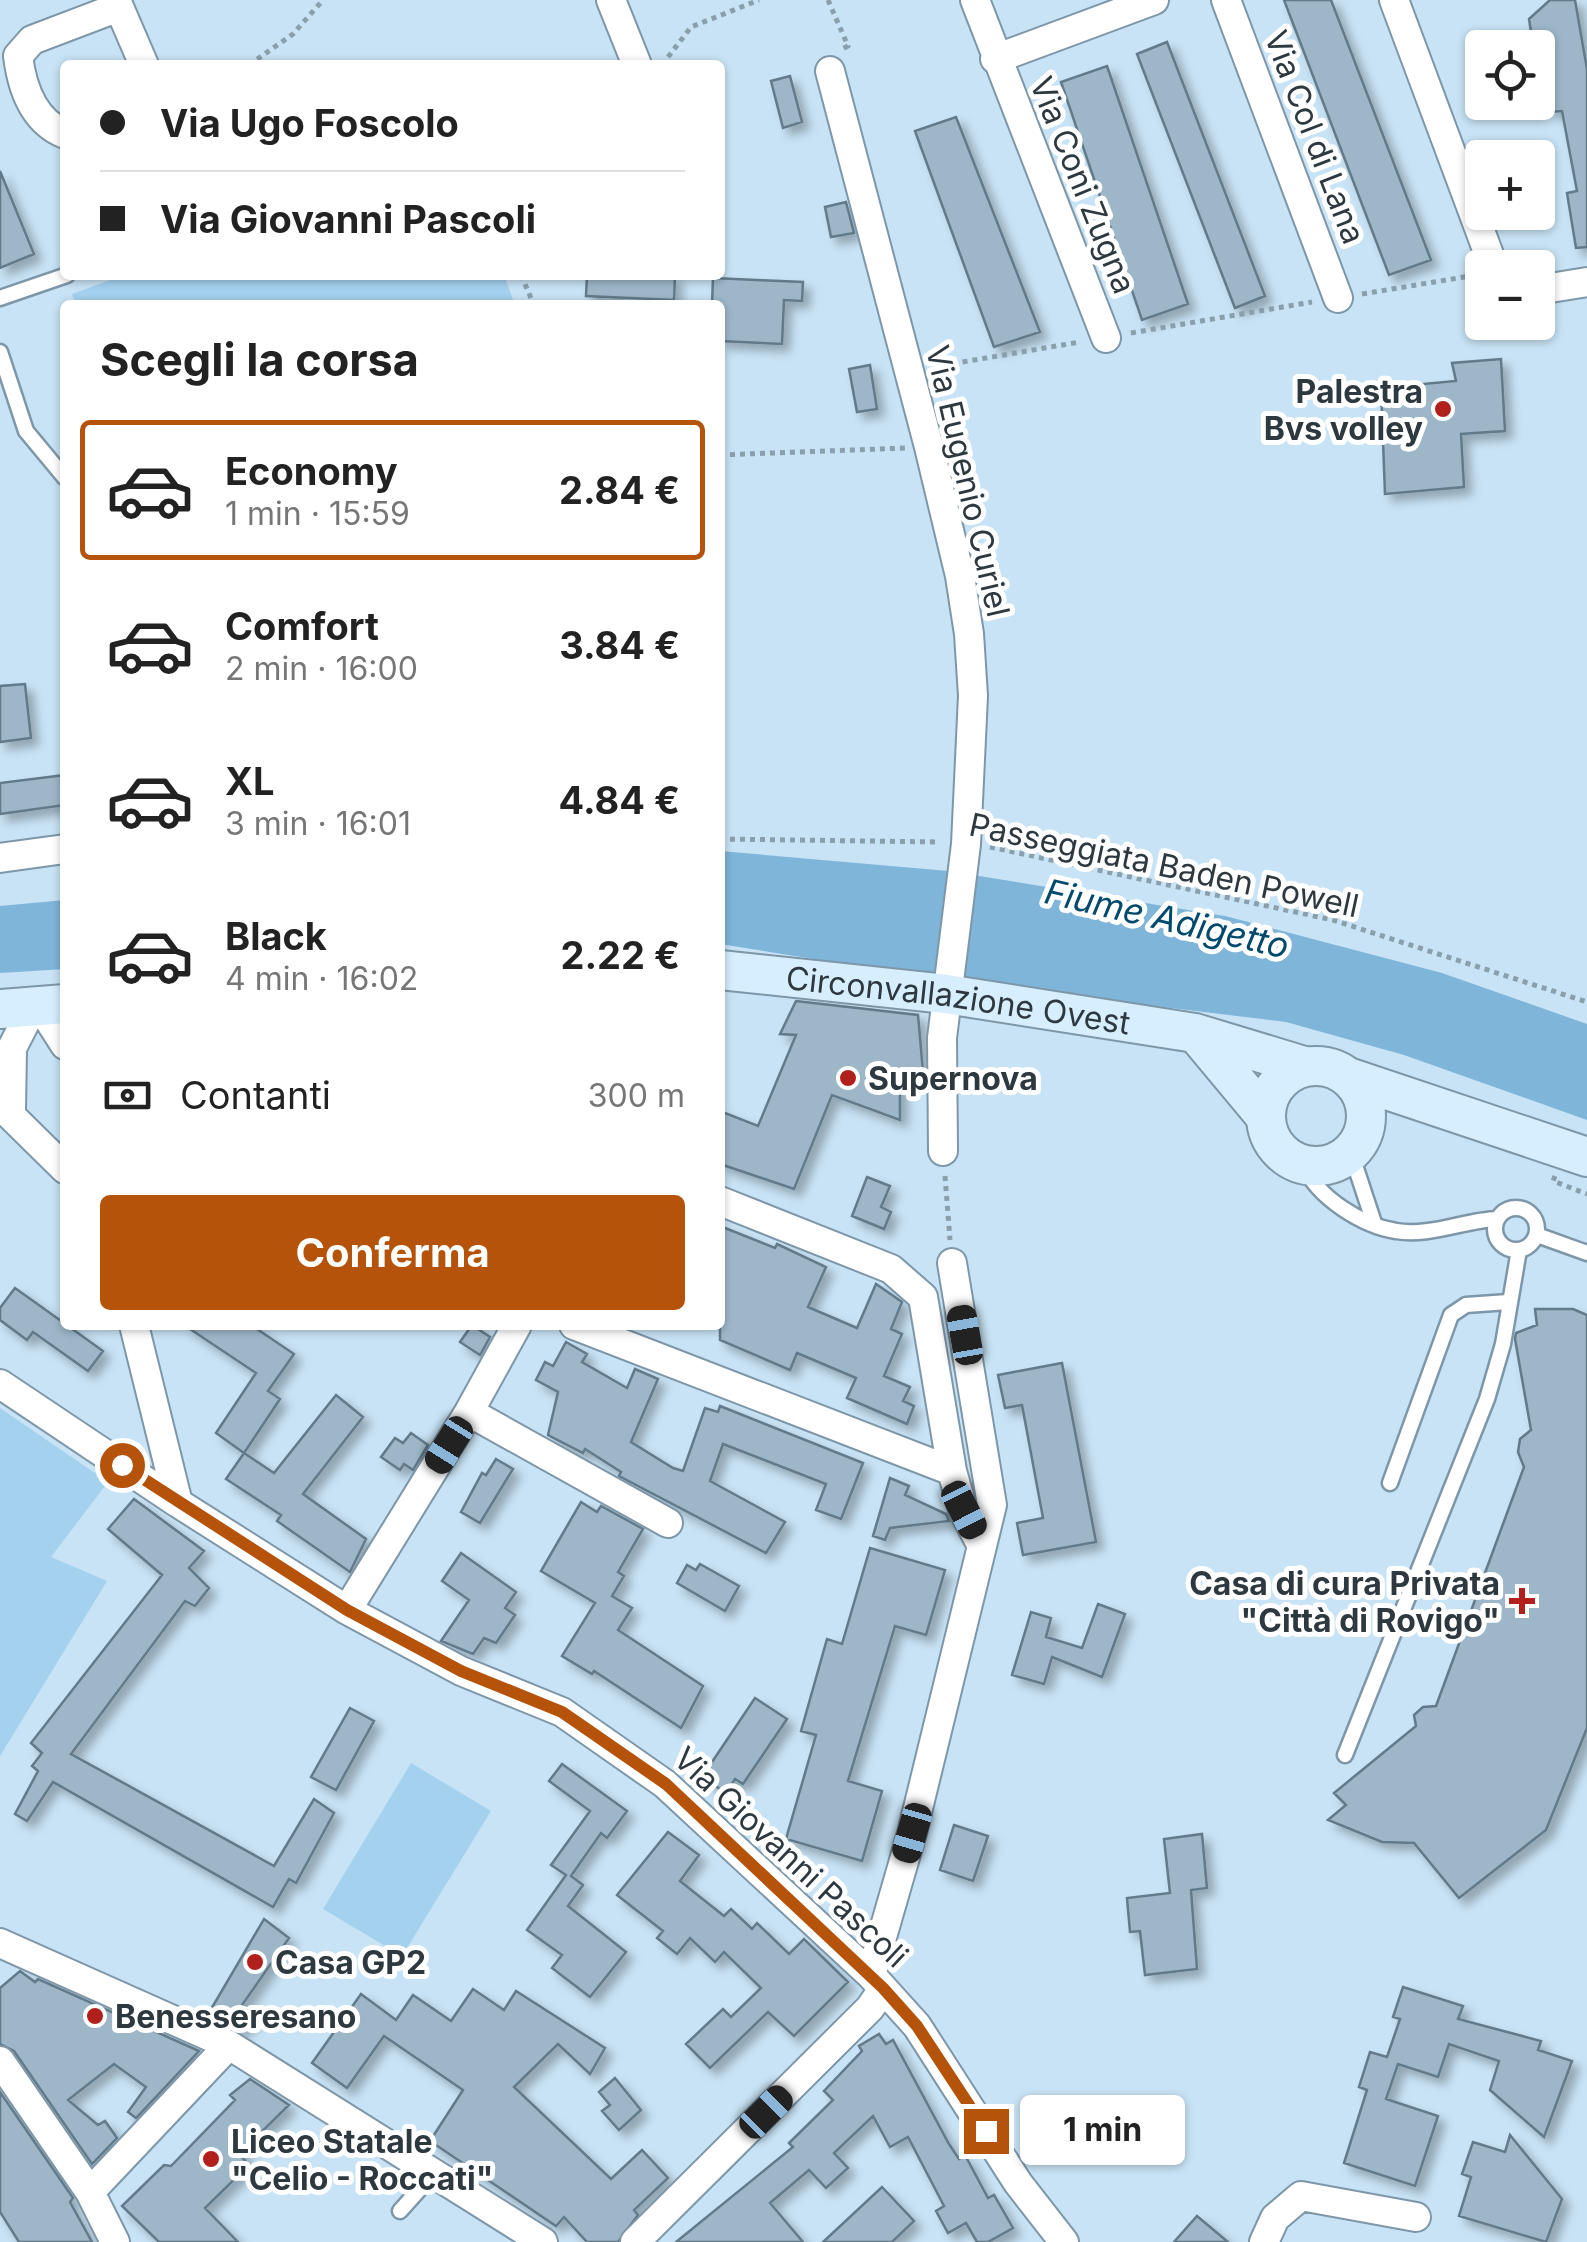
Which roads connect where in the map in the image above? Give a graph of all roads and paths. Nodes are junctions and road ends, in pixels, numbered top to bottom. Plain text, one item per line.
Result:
1 (323, 0) edge
2 (611, 0) edge
3 (759, 0) edge
4 (828, 0) edge
5 (975, 0) edge
6 (1154, 0) edge
7 (1226, 0) edge
8 (1394, 0) edge
9 (118, 3) edge
10 (996, 59) junction
11 (142, 60) edge
12 (256, 60) edge
13 (635, 60) edge
14 (666, 60) edge
15 (830, 71) joint
16 (60, 130) edge
17 (1487, 250) edge
18 (60, 277) edge
19 (1465, 277) edge
20 (1587, 282) edge
21 (1555, 287) edge
22 (0, 298) edge
23 (1338, 298) junction
24 (1106, 338) junction
25 (0, 352) edge
26 (908, 371) junction
27 (929, 447) junction
28 (725, 456) edge
29 (60, 472) edge
30 (725, 838) edge
31 (965, 847) junction
32 (60, 850) edge
33 (0, 858) edge
34 (725, 970) edge
35 (947, 988) junction
36 (1587, 1002) edge
37 (33, 1007) edge
38 (1195, 1033) junction
39 (60, 1038) edge
40 (1304, 1066) junction
41 (1351, 1078) junction
42 (6, 1108) edge
43 (1458, 1114) junction
44 (1266, 1116) junction
45 (1356, 1146) junction
46 (943, 1151) joint
47 (1587, 1157) edge
48 (60, 1164) edge
49 (1304, 1165) junction
50 (725, 1203) edge
51 (1497, 1220) junction
52 (1374, 1223) junction
53 (1537, 1235) junction
54 (1520, 1250) junction
55 (1587, 1253) edge
56 (952, 1263) joint
57 (1508, 1302) junction
58 (135, 1330) edge
59 (514, 1330) edge
60 (587, 1330) edge
61 (0, 1384) edge
62 (469, 1412) junction
63 (952, 1471) junction
64 (1390, 1484) dead end
65 (178, 1503) junction
66 (668, 1523) dead end
67 (982, 1546) junction
68 (347, 1610) junction
69 (1345, 1755) dead end
70 (0, 1943) edge
71 (877, 1982) junction
72 (229, 2045) junction
73 (0, 2060) edge
74 (434, 2174) junction
75 (90, 2192) junction
76 (400, 2211) dead end
77 (1416, 2217) dead end
78 (115, 2242) edge
79 (543, 2242) edge
80 (636, 2242) edge
81 (1064, 2242) edge
82 (1264, 2242) edge

1 - 12 path
2 - 13 street
3 - 14 path
4 - 15 path
5 - 10 street, Via Coni Zugna
6 - 10 street
7 - 23 street, Via Col di Lana
8 - 17 street
9 - 11 street
9 - 16 street
10 - 24 street, Via Coni Zugna
15 - 26 street, Via Eugenio Curiel
18 - 22 lane
19 - 23 path
20 - 21 street
23 - 24 path
24 - 26 path
25 - 29 lane
26 - 27 street, Via Eugenio Curiel
27 - 28 path
27 - 31 street, Via Eugenio Curiel
30 - 31 path, Passeggiata Baden Powell
31 - 35 street, Via Eugenio Curiel
31 - 36 path, Passeggiata Baden Powell
32 - 33 street
34 - 35 main road, Circonvallazione Ovest
35 - 38 main road, Circonvallazione Ovest
35 - 46 street, Via Eugenio Curiel
37 - 39 street
37 - 42 street
38 - 40 main road, Circonvallazione Ovest
38 - 44 main road
40 - 41 main road
40 - 44 main road
41 - 43 main road
41 - 45 main road
42 - 48 street
43 - 45 main road
43 - 47 main road
44 - 49 main road
45 - 49 main road
45 - 52 lane
46 - 56 path
49 - 52 lane
50 - 63 street
51 - 52 lane
51 - 53 lane
51 - 54 lane
53 - 54 lane
53 - 55 lane
54 - 57 lane
56 - 67 street
57 - 64 lane
57 - 69 lane
58 - 65 street
59 - 62 street
60 - 63 street
61 - 65 street, Via Giovanni Pascoli
62 - 66 street
62 - 68 street
63 - 67 street
65 - 68 street, Via Giovanni Pascoli
67 - 71 street
68 - 71 street, Via Giovanni Pascoli
70 - 72 street
71 - 80 street
71 - 81 street, Via Giovanni Pascoli
72 - 74 street
72 - 75 street
73 - 75 street
74 - 76 lane
74 - 79 street
75 - 78 street
77 - 82 street

